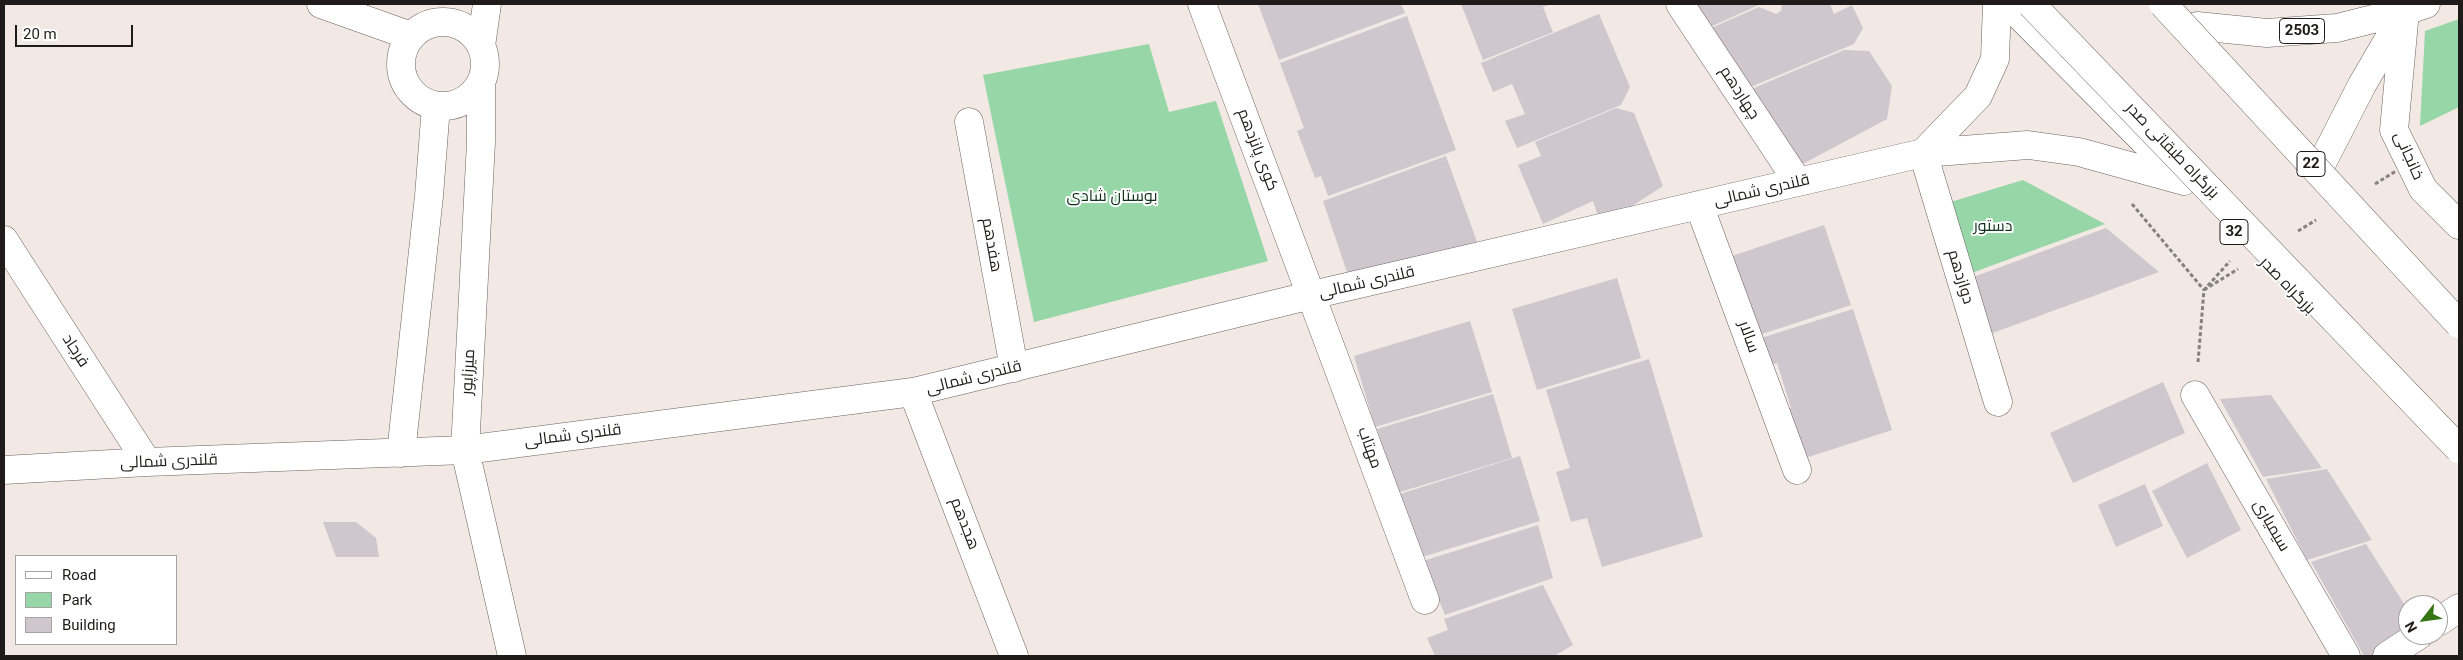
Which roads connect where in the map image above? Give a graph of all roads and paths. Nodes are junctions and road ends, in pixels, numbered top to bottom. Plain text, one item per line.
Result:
1 (321, 4) edge
2 (487, 4) edge
3 (1202, 4) edge
4 (1680, 4) edge
5 (1997, 4) edge
6 (2008, 4) edge
7 (2031, 4) edge
8 (2162, 4) edge
9 (2176, 4) edge
10 (2416, 7) edge
11 (2197, 26) junction
12 (411, 36) junction
13 (481, 46) junction
14 (481, 83) junction
15 (436, 106) junction
16 (969, 122) dead end
17 (1923, 153) junction
18 (2322, 161) junction
19 (2184, 181) junction
20 (1798, 182) junction
21 (2131, 203) dead end
22 (1699, 205) junction
23 (2459, 225) edge
24 (4, 240) edge
25 (2246, 244) junction
26 (2204, 290) junction
27 (1312, 295) junction
28 (2459, 309) edge
29 (2459, 324) edge
30 (1014, 368) junction
31 (914, 392) junction
32 (2195, 395) joint
33 (1998, 402) dead end
34 (2459, 449) edge
35 (465, 450) junction
36 (401, 454) junction
37 (147, 462) junction
38 (2459, 463) edge
39 (4, 470) edge
40 (1797, 470) dead end
41 (1426, 600) dead end
42 (2459, 608) edge
43 (2448, 615) edge
44 (2404, 645) edge
45 (512, 656) edge
46 (1014, 656) edge
47 (2346, 656) edge
48 (2387, 656) edge

1 - 12 main road
2 - 13 main road
3 - 27 main road, کوی پانزدهم
4 - 20 main road, چهاردهم
5 - 17 main road
6 - 19 main road, بزرگراه صدر / 32
7 - 34 main road, بزرگراه طبقاتی صدر, bridge
8 - 29 main road, 22, bridge
9 - 11 main road
10 - 11 main road, 2503
10 - 18 main road
10 - 23 main road, خانجانی
11 - 18 main road
12 - 13 main road
12 - 15 main road
13 - 14 main road
14 - 15 main road
14 - 35 main road, میرزاپور
15 - 36 main road
16 - 30 main road, هفدهم
17 - 19 main road, قلندری شمالی
17 - 20 main road, قلندری شمالی
17 - 33 main road, دوازدهم
18 - 28 main road
19 - 25 main road, بزرگراه صدر / 32
20 - 22 main road, قلندری شمالی
21 - 26 path
22 - 27 main road, قلندری شمالی
22 - 40 main road, سالار
24 - 37 main road, فرجاد
25 - 26 path
25 - 38 main road, بزرگراه صدر / 32
26 - 32 path
27 - 30 main road, قلندری شمالی
27 - 41 main road, مهتاب
30 - 31 main road, قلندری شمالی
31 - 35 main road, قلندری شمالی
31 - 46 main road, هجدهم
32 - 47 main road, سیمیاری
35 - 36 main road, قلندری شمالی
35 - 45 main road, میرزاپور
36 - 37 main road, قلندری شمالی
37 - 39 main road, قلندری شمالی
42 - 43 main road
44 - 48 main road

